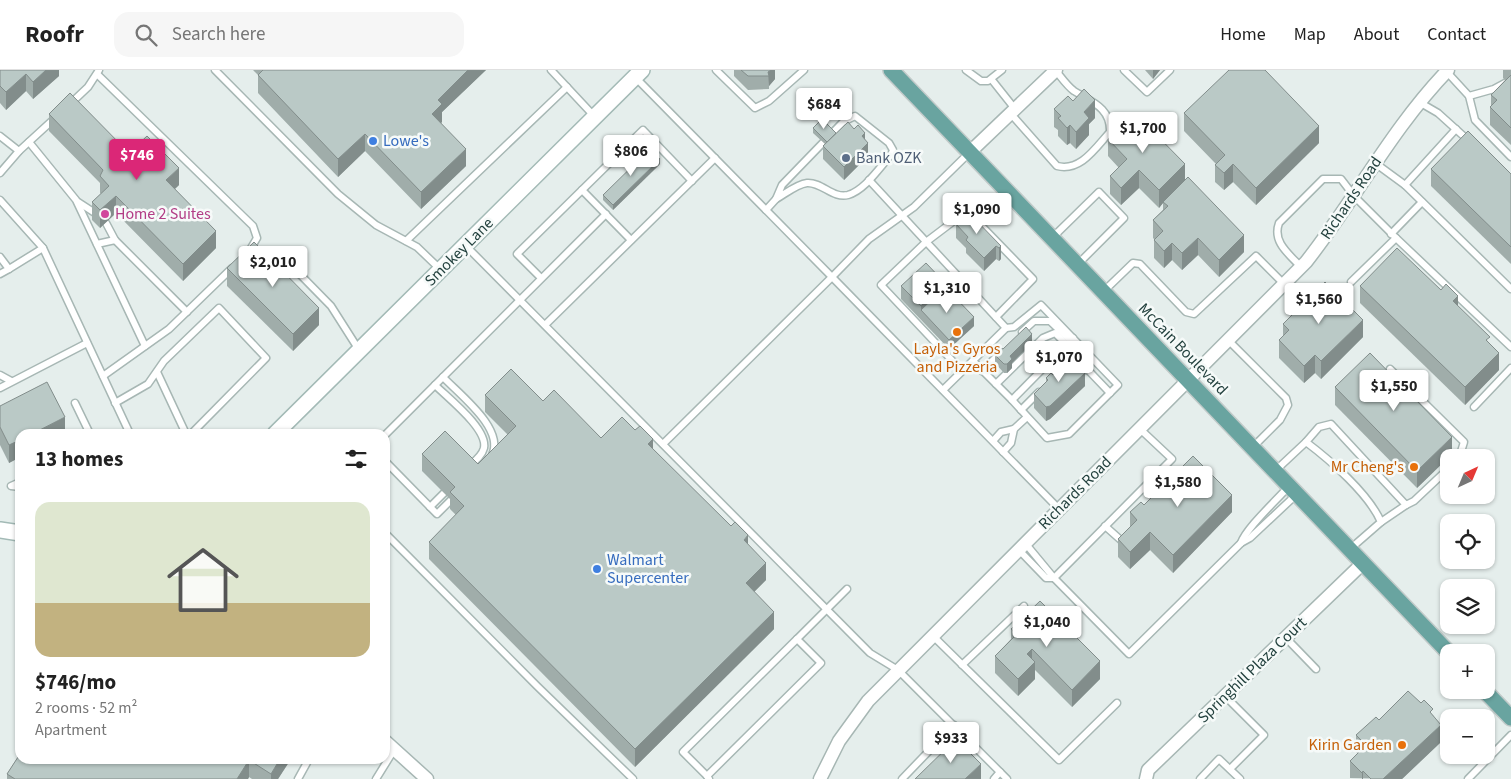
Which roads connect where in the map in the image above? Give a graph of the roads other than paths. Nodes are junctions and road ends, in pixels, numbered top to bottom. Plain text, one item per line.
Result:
1 (215, 70) edge
2 (551, 70) edge
3 (716, 70) edge
4 (804, 70) edge
5 (891, 70) edge
6 (966, 70) edge
7 (1002, 70) edge
8 (1056, 70) edge
9 (1124, 70) edge
10 (1170, 70) edge
11 (1447, 71) edge
12 (98, 73) edge
13 (639, 73) edge
14 (992, 80) junction
15 (1507, 82) edge
16 (567, 87) junction
17 (1469, 96) junction
18 (1419, 102) junction
19 (1013, 112) junction
20 (595, 117) junction
21 (1456, 129) junction
22 (0, 136) edge
23 (29, 142) junction
24 (1477, 149) edge
25 (19, 151) junction
26 (970, 152) junction
27 (1511, 156) edge
28 (715, 158) junction
29 (1375, 163) junction
30 (0, 173) edge
31 (869, 180) junction
32 (692, 181) junction
33 (1405, 185) junction
34 (582, 190) junction
35 (1354, 196) junction
36 (776, 199) junction
37 (0, 200) edge
38 (76, 200) junction
39 (1422, 202) junction
40 (766, 210) junction
41 (98, 214) edge
42 (606, 214) junction
43 (901, 216) junction
44 (106, 222) dead end
45 (1393, 236) junction
46 (1052, 238) junction
47 (115, 240) junction
48 (631, 240) junction
49 (406, 241) junction
50 (926, 242) junction
51 (96, 244) junction
52 (465, 245) junction
53 (43, 248) junction
54 (279, 253) dead end
55 (0, 257) edge
56 (244, 257) edge
57 (237, 264) edge
58 (1077, 265) junction
59 (1301, 268) junction
60 (10, 269) junction
61 (441, 270) junction
62 (0, 274) edge
63 (832, 277) junction
64 (541, 278) junction
65 (1351, 282) dead end
66 (1284, 284) junction
67 (1511, 290) edge
68 (1103, 292) junction
69 (519, 300) junction
70 (187, 312) junction
71 (996, 317) junction
72 (545, 325) junction
73 (1006, 328) junction
74 (1015, 339) edge
75 (1228, 340) junction
76 (1070, 341) junction
77 (88, 343) junction
78 (145, 346) junction
79 (1008, 346) edge
80 (1511, 347) edge
81 (359, 351) junction
82 (973, 361) junction
83 (1069, 366) edge
84 (1511, 368) edge
85 (1390, 369) dead end
86 (982, 370) junction
87 (157, 372) junction
88 (962, 372) junction
89 (0, 375) edge
90 (103, 376) junction
91 (443, 377) junction
92 (1189, 380) junction
93 (11, 381) junction
94 (996, 384) junction
95 (435, 385) junction
96 (0, 388) edge
97 (943, 390) junction
98 (1042, 390) edge
99 (1110, 393) junction
100 (1012, 400) junction
101 (76, 403) dead end
102 (115, 403) junction
103 (1474, 407) dead end
104 (1021, 410) junction
105 (1027, 416) junction
106 (88, 429) edge
107 (126, 429) edge
108 (184, 429) edge
109 (196, 429) edge
110 (285, 429) edge
111 (1014, 429) junction
112 (1140, 429) junction
113 (390, 430) edge
114 (993, 441) junction
115 (1306, 442) junction
116 (663, 444) junction
117 (1252, 447) junction
118 (1462, 449) edge
119 (1003, 452) junction
120 (489, 460) edge
121 (390, 466) edge
122 (466, 470) edge
123 (1275, 471) junction
124 (1440, 476) edge
125 (1293, 490) junction
126 (444, 493) dead end
127 (451, 500) edge
128 (1406, 506) junction
129 (430, 507) junction
130 (1059, 509) junction
131 (1381, 522) junction
132 (1106, 526) junction
133 (0, 530) edge
134 (15, 532) edge
135 (390, 538) edge
136 (1123, 542) edge
137 (1241, 543) junction
138 (1022, 546) junction
139 (1349, 550) junction
140 (1362, 564) junction
141 (1054, 578) junction
142 (846, 589) dead end
143 (1024, 606) dead end
144 (827, 608) junction
145 (932, 635) junction
146 (1286, 638) junction
147 (797, 639) junction
148 (1440, 644) edge
149 (962, 665) junction
150 (1316, 669) dead end
151 (898, 670) junction
152 (1225, 696) junction
153 (1493, 699) edge
154 (1117, 703) dead end
155 (1511, 718) edge
156 (954, 725) junction
157 (1511, 734) edge
158 (390, 745) edge
159 (306, 764) edge
160 (382, 764) edge
161 (1230, 769) junction
162 (1000, 772) junction
163 (708, 778) edge
164 (298, 779) edge
165 (376, 779) edge
166 (427, 779) edge
167 (633, 779) edge
168 (820, 779) edge
169 (902, 779) edge
170 (994, 779) edge
171 (1007, 779) edge
172 (1146, 779) edge
173 (1200, 779) edge
174 (1240, 779) edge
175 (1468, 779) edge

1 - 49 lane
2 - 16 lane
3 - 4 lane
5 - 26 main road, McCain Boulevard
6 - 14 lane
7 - 14 lane
8 - 19 street
8 - 19 lane
9 - 10 lane
11 - 17 lane
11 - 18 street, Richards Road
12 - 23 lane
12 - 56 lane
13 - 20 street, Smokey Lane
13 - 28 lane
14 - 19 lane
15 - 17 lane
16 - 20 lane
16 - 49 lane
17 - 27 lane
18 - 21 lane
18 - 29 street, Richards Road
19 - 26 street
20 - 52 street, Smokey Lane
21 - 24 lane
21 - 33 lane
22 - 25 lane
23 - 25 lane
23 - 38 lane
25 - 30 lane
26 - 43 lane
26 - 46 main road, McCain Boulevard
28 - 32 lane
28 - 40 lane
29 - 33 lane
29 - 35 street, Richards Road
31 - 36 lane
31 - 36 lane
31 - 43 lane
32 - 34 lane
32 - 48 lane
33 - 39 lane
34 - 42 lane
34 - 64 lane
35 - 45 lane
35 - 59 street, Richards Road
35 - 59 lane
36 - 40 lane
37 - 53 lane
38 - 41 lane
38 - 51 lane
39 - 45 lane
39 - 67 lane
40 - 63 lane
42 - 48 lane
42 - 64 lane
43 - 50 lane
43 - 63 lane
44 - 47 lane
45 - 65 lane
45 - 80 lane
46 - 58 main road, McCain Boulevard
46 - 58 lane
47 - 51 lane
47 - 70 lane
48 - 72 lane
49 - 61 lane
50 - 71 lane
50 - 71 lane
50 - 88 lane
51 - 78 lane
52 - 61 street, Smokey Lane
52 - 69 lane
53 - 60 lane
53 - 77 lane
54 - 81 lane
55 - 60 lane
57 - 70 lane
58 - 68 main road, McCain Boulevard
59 - 66 street, Richards Road
60 - 62 lane
61 - 81 street, Smokey Lane
63 - 97 lane
63 - 116 lane
64 - 69 lane
66 - 68 lane
66 - 75 street, Richards Road
68 - 92 main road, McCain Boulevard
69 - 72 lane
69 - 91 lane
70 - 78 lane
71 - 73 lane
72 - 116 lane
73 - 76 lane
73 - 82 lane
74 - 76 lane
75 - 92 street, Richards Road
75 - 117 lane
76 - 94 lane
76 - 99 lane
76 - 100 lane
77 - 90 lane
77 - 93 lane
78 - 90 lane
79 - 86 lane
81 - 110 street, Smokey Lane
82 - 86 lane
82 - 88 lane
83 - 99 lane
84 - 103 lane
85 - 118 lane
86 - 94 lane
87 - 102 lane
87 - 108 lane
87 - 109 lane
88 - 97 lane
89 - 93 lane
90 - 102 lane
91 - 95 lane
91 - 120 lane
92 - 112 street, Richards Road
92 - 117 main road, McCain Boulevard
93 - 96 lane
94 - 100 lane
95 - 113 lane
95 - 122 lane
97 - 114 lane
98 - 104 lane
99 - 105 lane
100 - 104 lane
101 - 106 lane
102 - 107 lane
104 - 105 lane
105 - 111 lane
111 - 114 lane
111 - 119 lane
112 - 130 street, Richards Road
112 - 132 lane
114 - 119 lane
115 - 123 lane
115 - 128 lane
115 - 131 lane
116 - 144 lane
117 - 123 main road, McCain Boulevard
119 - 130 lane
121 - 129 lane
123 - 125 main road, McCain Boulevard
124 - 128 lane
125 - 137 lane
125 - 137 lane
125 - 139 main road, McCain Boulevard
126 - 129 lane
127 - 129 lane
128 - 131 lane
130 - 138 street, Richards Road
131 - 139 lane
132 - 136 lane
132 - 141 lane
133 - 134 street
135 - 167 lane
137 - 141 lane
138 - 141 lane
138 - 145 street, Richards Road
139 - 140 main road, McCain Boulevard
140 - 146 street, Springhill Plaza Court
140 - 148 main road, McCain Boulevard
142 - 144 lane
143 - 149 lane
144 - 147 lane
144 - 151 lane
145 - 149 lane
145 - 151 street, Richards Road
146 - 150 lane
146 - 152 street, Springhill Plaza Court
147 - 163 lane
147 - 163 lane
149 - 154 lane
151 - 156 lane
151 - 168 street, Richards Road
152 - 161 lane
152 - 172 street, Springhill Plaza Court
153 - 155 main road
156 - 162 lane
156 - 169 lane
157 - 175 lane
158 - 166 street
159 - 164 lane
160 - 165 lane
161 - 173 lane
161 - 174 lane
162 - 170 lane
162 - 171 lane

